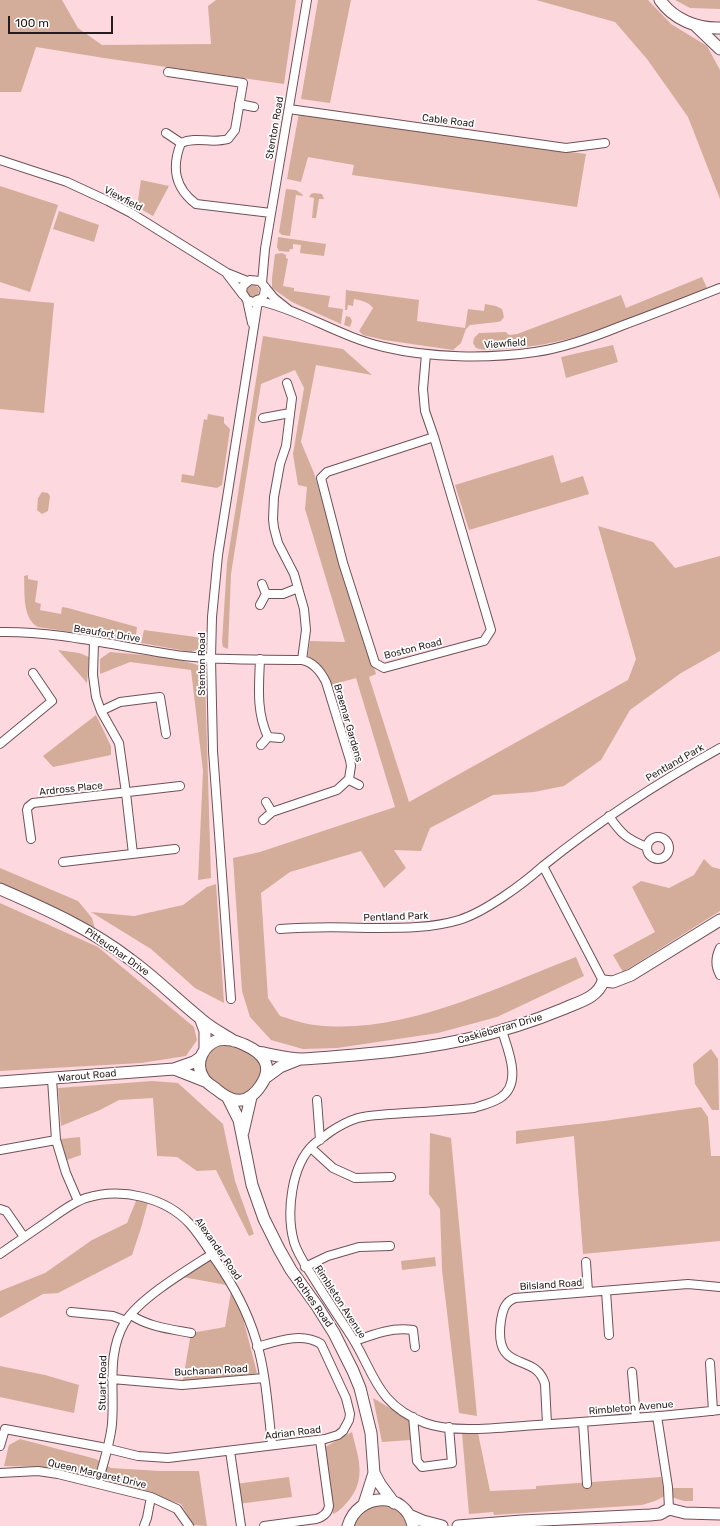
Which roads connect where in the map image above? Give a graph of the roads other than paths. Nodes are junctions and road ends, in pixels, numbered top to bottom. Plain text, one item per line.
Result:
1 (307, 0) edge
2 (660, 1) edge
3 (694, 25) junction
4 (720, 28) edge
5 (720, 49) edge
6 (168, 72) dead end
7 (239, 104) junction
8 (254, 107) dead end
9 (288, 109) junction
10 (166, 133) dead end
11 (181, 143) junction
12 (605, 143) dead end
13 (0, 160) edge
14 (271, 213) junction
15 (263, 260) junction
16 (227, 273) junction
17 (249, 280) junction
18 (263, 285) junction
19 (720, 288) edge
20 (245, 298) junction
21 (259, 301) junction
22 (289, 310) junction
23 (253, 331) junction
24 (426, 354) junction
25 (287, 383) dead end
26 (290, 413) junction
27 (263, 418) dead end
28 (434, 437) junction
29 (262, 584) dead end
30 (298, 588) junction
31 (266, 594) junction
32 (260, 605) dead end
33 (0, 632) edge
34 (94, 642) junction
35 (211, 658) junction
36 (260, 659) junction
37 (302, 660) junction
38 (33, 673) dead end
39 (101, 711) junction
40 (166, 734) dead end
41 (268, 737) junction
42 (280, 738) dead end
43 (0, 744) edge
44 (261, 745) dead end
45 (720, 748) edge
46 (349, 780) junction
47 (359, 785) dead end
48 (180, 786) dead end
49 (126, 793) junction
50 (266, 802) dead end
51 (272, 812) junction
52 (609, 816) junction
53 (263, 820) dead end
54 (31, 839) dead end
55 (647, 848) dead end
56 (175, 849) dead end
57 (132, 854) junction
58 (63, 862) dead end
59 (543, 866) junction
60 (0, 889) edge
61 (720, 920) edge
62 (280, 929) dead end
63 (720, 948) edge
64 (720, 976) edge
65 (603, 981) junction
66 (231, 999) dead end
67 (201, 1020) junction
68 (502, 1031) junction
69 (234, 1041) junction
70 (257, 1052) junction
71 (203, 1053) junction
72 (300, 1059) junction
73 (174, 1069) junction
74 (265, 1078) junction
75 (52, 1079) junction
76 (0, 1082) edge
77 (207, 1082) junction
78 (251, 1097) junction
79 (228, 1098) junction
80 (317, 1100) dead end
81 (243, 1134) junction
82 (56, 1140) junction
83 (320, 1140) junction
84 (311, 1148) junction
85 (0, 1150) edge
86 (391, 1177) dead end
87 (78, 1201) junction
88 (0, 1209) edge
89 (24, 1238) junction
90 (390, 1246) dead end
91 (0, 1254) edge
92 (212, 1254) junction
93 (586, 1262) dead end
94 (305, 1267) junction
95 (720, 1287) edge
96 (606, 1291) junction
97 (588, 1292) junction
98 (71, 1312) dead end
99 (128, 1318) junction
100 (191, 1333) dead end
101 (609, 1335) dead end
102 (355, 1341) junction
103 (257, 1347) junction
104 (415, 1347) dead end
105 (710, 1363) dead end
106 (632, 1372) dead end
107 (264, 1378) junction
108 (112, 1379) junction
109 (717, 1410) edge
110 (657, 1416) junction
111 (413, 1417) junction
112 (636, 1418) junction
113 (583, 1422) junction
114 (547, 1424) junction
115 (449, 1427) junction
116 (320, 1440) junction
117 (272, 1444) junction
118 (0, 1446) edge
119 (108, 1449) junction
120 (230, 1451) junction
121 (0, 1473) edge
122 (374, 1473) junction
123 (98, 1483) junction
124 (587, 1484) dead end
125 (151, 1496) junction
126 (394, 1502) junction
127 (364, 1504) junction
128 (669, 1509) junction
129 (720, 1514) edge
130 (409, 1515) junction
131 (183, 1517) junction
132 (346, 1524) edge
133 (523, 1524) edge
134 (144, 1526) edge
135 (183, 1526) edge
136 (189, 1526) edge
137 (241, 1526) edge
138 (264, 1526) edge
139 (413, 1526) edge
140 (442, 1526) edge
141 (458, 1526) edge

1 - 9 street, Stenton Road
2 - 3 street
3 - 4 street
3 - 5 street
6 - 7 street
7 - 8 street
7 - 11 street
9 - 12 street, Cable Road
9 - 14 street, Stenton Road
10 - 11 street
11 - 14 street
13 - 16 street, Viewfield
14 - 15 street, Stenton Road
15 - 17 street, Stenton Road
15 - 18 street, Stenton Road
16 - 17 street, Viewfield
16 - 20 street, Viewfield
17 - 18 street
17 - 20 street
18 - 21 street
18 - 22 street, Viewfield
19 - 24 street, Viewfield
20 - 21 street
20 - 23 street, Stenton Road
21 - 22 street, Viewfield
21 - 23 street, Stenton Road
22 - 24 street, Viewfield
23 - 35 street, Stenton Road
24 - 28 street, Boston Road
25 - 26 street
26 - 27 street
26 - 30 street
28 - 28 street, Boston Road
29 - 31 street
30 - 31 street
30 - 37 street
31 - 32 street
33 - 34 street, Beaufort Drive
34 - 35 street, Beaufort Drive
34 - 39 street
35 - 36 street
35 - 66 street, Stenton Road
36 - 37 street
36 - 41 street
37 - 46 street, Braemar Gardens
38 - 43 street
39 - 40 street
39 - 49 street
41 - 42 street
41 - 44 street
45 - 52 street, Pentland Park
46 - 47 street
46 - 51 street
48 - 49 street, Ardross Place
49 - 54 street, Ardross Place
49 - 57 street
50 - 51 street
51 - 53 street
52 - 55 street
52 - 59 street, Pentland Park
56 - 57 street
57 - 58 street
59 - 62 street, Pentland Park
59 - 65 street
60 - 67 street, Pitteuchar Drive
61 - 65 street
63 - 64 street
65 - 68 street, Caskieberran Drive
67 - 69 street, Pitteuchar Drive
67 - 71 street
68 - 72 street, Caskieberran Drive
68 - 83 street, Rimbleton Avenue
69 - 70 street
69 - 71 street
70 - 72 street, Caskieberran Drive
70 - 74 street
71 - 73 street
71 - 77 street
72 - 74 street, Caskieberran Drive
73 - 75 street, Warout Road
73 - 77 street
74 - 78 street
75 - 76 street, Warout Road
75 - 82 street
77 - 79 street
78 - 79 street
78 - 81 street
79 - 81 street
80 - 83 street
81 - 122 street, Rothes Road
82 - 85 street
82 - 87 street
83 - 84 street, Rimbleton Avenue
84 - 86 street
84 - 94 street, Rimbleton Avenue
87 - 89 street, Alexander Road
87 - 92 street, Alexander Road
88 - 89 street
89 - 91 street, Alexander Road
90 - 94 street
92 - 99 street, Stuart Road
92 - 103 street, Alexander Road
93 - 97 street
94 - 102 street, Rimbleton Avenue
95 - 96 street, Bilsland Road
96 - 97 street, Bilsland Road
96 - 101 street
97 - 114 street, Bilsland Road
98 - 99 street
99 - 100 street
99 - 108 street, Stuart Road
102 - 104 street
102 - 111 street, Rimbleton Avenue
103 - 107 street, Alexander Road
103 - 116 street, Adrian Road
105 - 109 street
106 - 112 street
107 - 108 street, Buchanan Road
107 - 117 street, Alexander Road
108 - 119 street, Stuart Road
109 - 110 street, Rimbleton Avenue
110 - 112 street, Rimbleton Avenue
110 - 128 street
111 - 115 street, Rimbleton Avenue
111 - 115 street
112 - 113 street, Rimbleton Avenue
113 - 114 street, Rimbleton Avenue
113 - 124 street
114 - 115 street, Rimbleton Avenue
116 - 117 street, Adrian Road
116 - 138 street
117 - 120 street, Adrian Road
118 - 119 street, Adrian Road
119 - 120 street, Adrian Road
119 - 123 street, Stuart Road
120 - 137 street
121 - 123 street, Queen Margaret Drive
122 - 126 street, Rothes Road
122 - 127 street, Rothes Road
123 - 125 street, Queen Margaret Drive
125 - 131 street, Queen Margaret Drive
125 - 134 street
126 - 127 street
126 - 130 street, Rothes Road
127 - 132 street
128 - 129 street
128 - 133 street
130 - 139 street
130 - 140 street
131 - 135 street
131 - 136 street, Queen Margaret Drive
133 - 141 street

